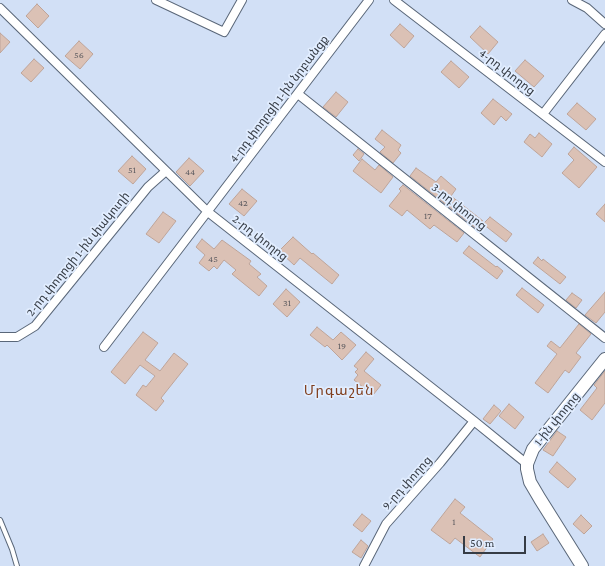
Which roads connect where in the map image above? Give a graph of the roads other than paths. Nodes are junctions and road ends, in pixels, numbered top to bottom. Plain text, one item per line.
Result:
1 (156, 0) edge
2 (242, 0) edge
3 (369, 0) edge
4 (394, 0) edge
5 (572, 0) edge
6 (0, 8) edge
7 (605, 24) edge
8 (605, 34) edge
9 (298, 94) junction
10 (543, 114) junction
11 (605, 162) edge
12 (166, 171) junction
13 (208, 212) junction
14 (0, 336) edge
15 (605, 338) edge
16 (104, 346) dead end
17 (605, 359) edge
18 (474, 421) junction
19 (527, 464) junction
20 (0, 520) edge
21 (17, 566) edge
22 (364, 566) edge
23 (582, 566) edge

1 - 2 street
3 - 9 street, 4-րդ փողոցի 1-ին նրբանցք
4 - 10 street, 4-րդ փողոց
5 - 7 street
6 - 12 street, 2-րդ փողոց
8 - 10 street
9 - 13 street, 4-րդ փողոցի 1-ին նրբանցք
9 - 15 street, 3-րդ փողոց
10 - 11 street, 4-րդ փողոց
12 - 13 street, 2-րդ փողոց
12 - 14 street, 2-րդ փողոցի 1-ին փակուղի
13 - 16 street
13 - 18 street, 2-րդ փողոց
17 - 19 main road, 1-ին փողոց
18 - 19 street, 2-րդ փողոց
18 - 22 street, 9-րդ փողոց
19 - 23 main road
20 - 21 lane

